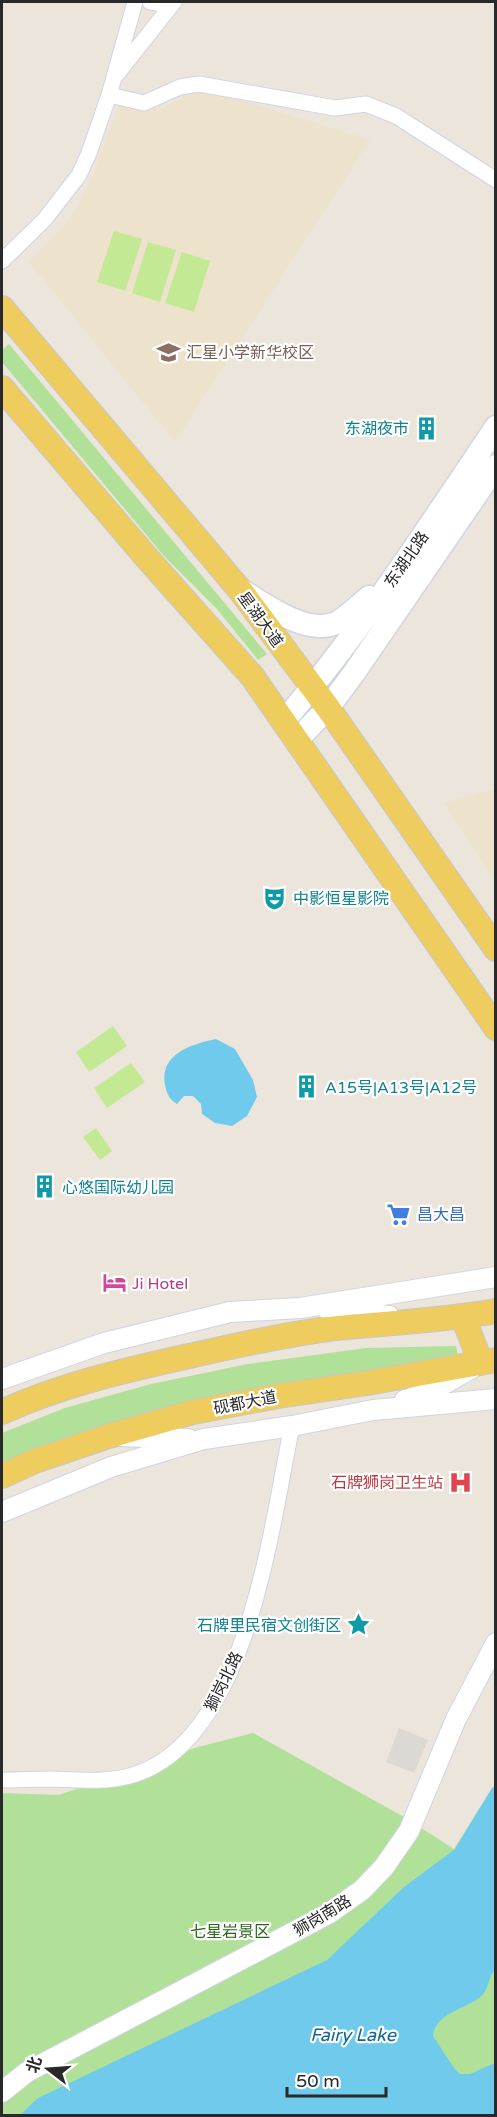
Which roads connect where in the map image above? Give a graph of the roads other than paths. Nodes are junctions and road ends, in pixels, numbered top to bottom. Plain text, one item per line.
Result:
1 (135, 2) edge
2 (150, 2) edge
3 (173, 4) edge
4 (110, 90) junction
5 (494, 175) edge
6 (2, 261) edge
7 (2, 308) edge
8 (2, 388) edge
9 (495, 427) edge
10 (495, 466) edge
11 (405, 581) junction
12 (240, 590) junction
13 (313, 687) junction
14 (328, 708) junction
15 (289, 731) junction
16 (495, 949) edge
17 (495, 1028) edge
18 (495, 1277) edge
19 (300, 1308) junction
20 (495, 1311) edge
21 (463, 1317) junction
22 (424, 1319) junction
23 (488, 1361) edge
24 (2, 1379) edge
25 (495, 1399) edge
26 (373, 1410) junction
27 (2, 1412) edge
28 (292, 1426) junction
29 (109, 1436) junction
30 (204, 1439) junction
31 (2, 1476) edge
32 (2, 1512) edge
33 (495, 1643) edge
34 (2, 1780) edge
35 (2, 2092) edge

1 - 4 street
2 - 3 street
3 - 4 street
4 - 5 street
4 - 6 street
7 - 12 main road, 星湖大道
8 - 15 main road
9 - 11 main road, 东湖北路
10 - 11 main road, 东湖北路
11 - 12 main road
11 - 13 main road, 东湖北路
11 - 14 main road, 东湖北路
12 - 13 main road, 星湖大道
13 - 14 main road, 星湖大道
13 - 15 main road, 东湖北路
14 - 15 main road, 东湖北路
14 - 16 main road, 星湖大道
15 - 17 main road
18 - 19 street
19 - 22 street
19 - 24 street
20 - 21 main road
21 - 22 main road
21 - 23 main road
22 - 27 main road
23 - 26 street
23 - 29 main road, 砚都大道
25 - 26 street
26 - 28 street
28 - 30 street
28 - 34 street, 獅岗北路
29 - 30 street
29 - 31 main road, 砚都大道
30 - 32 street
33 - 35 street, 狮岗南路

